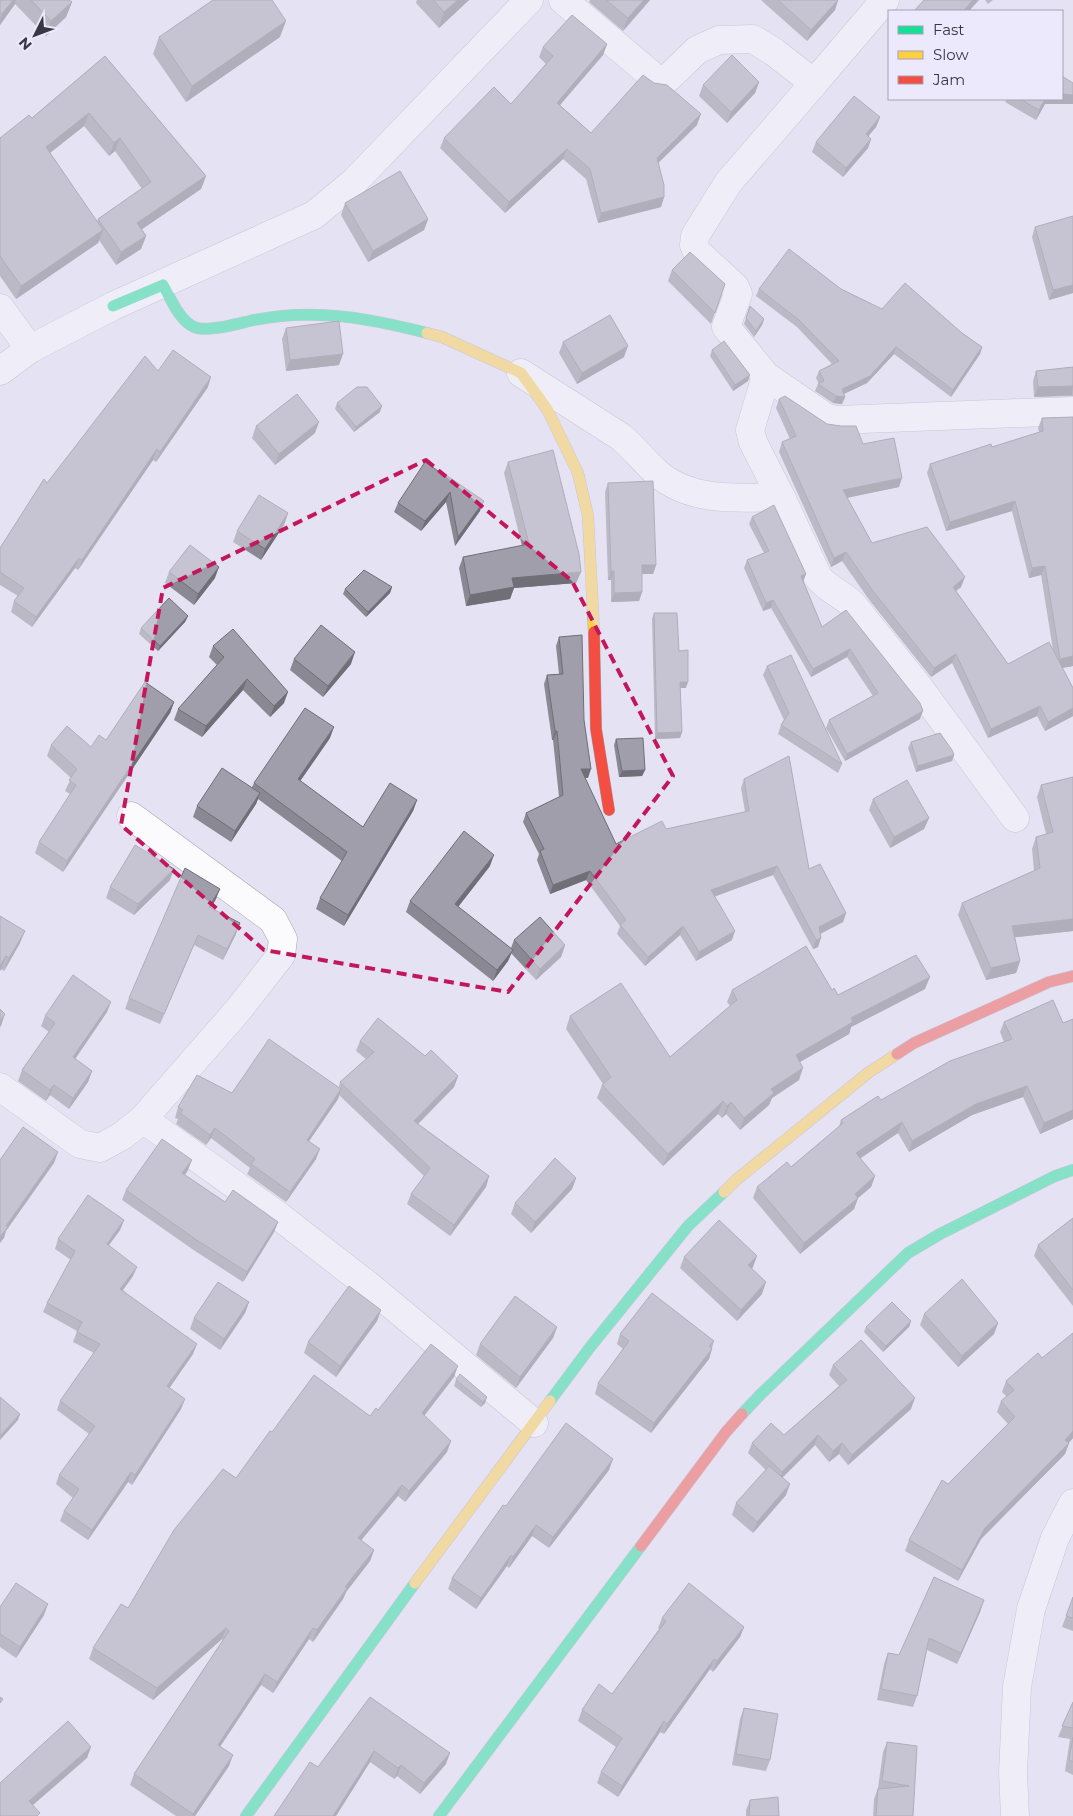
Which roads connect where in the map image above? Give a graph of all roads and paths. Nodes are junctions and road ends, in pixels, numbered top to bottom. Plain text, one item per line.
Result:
1 (529, 0) edge
2 (564, 0) edge
3 (885, 0) edge
4 (814, 83) junction
5 (113, 306) junction
6 (0, 308) edge
7 (30, 349) junction
8 (0, 371) edge
9 (521, 373) junction
10 (766, 376) junction
11 (1073, 411) edge
12 (781, 497) junction
13 (609, 810) dead end
14 (131, 816) dead end
15 (1015, 818) dead end
16 (1073, 976) edge
17 (0, 1087) edge
18 (143, 1119) junction
19 (1073, 1170) edge
20 (534, 1423) junction
21 (1073, 1504) edge
22 (246, 1816) edge
23 (439, 1816) edge
24 (1015, 1816) edge

1 - 5 street
2 - 4 street
3 - 4 street
4 - 10 street
5 - 7 street
5 - 9 street
6 - 7 street
7 - 8 street
9 - 12 street
9 - 13 street
10 - 11 street
10 - 12 street
12 - 15 street
14 - 18 street
16 - 20 street
17 - 18 street
18 - 20 street
19 - 23 street
20 - 22 street
21 - 24 street

